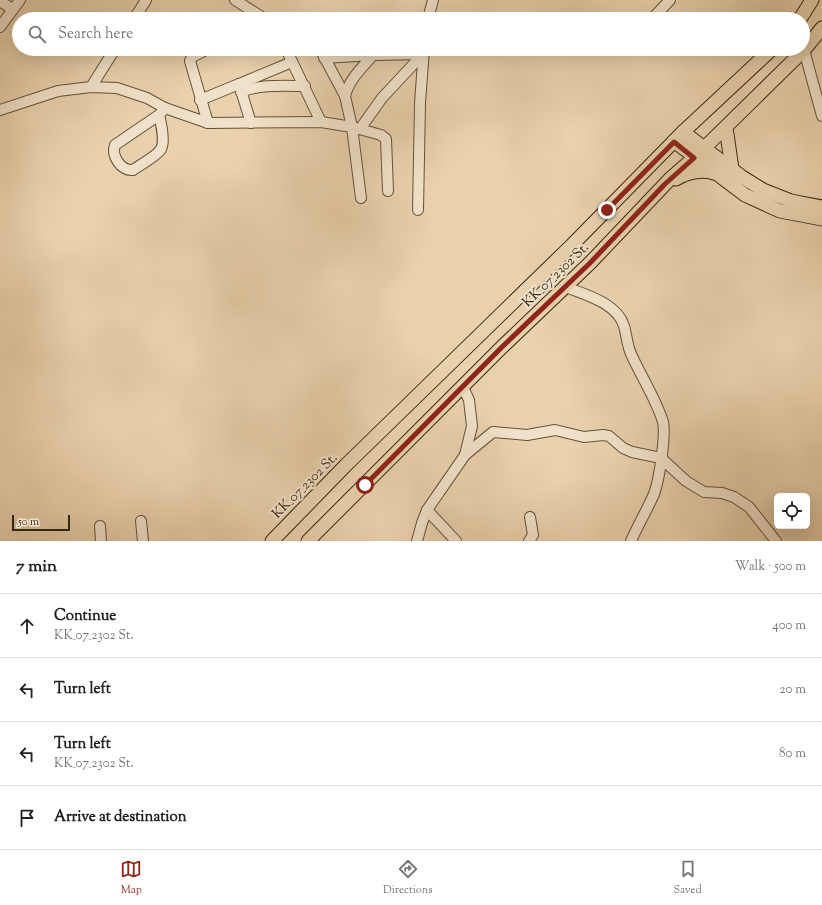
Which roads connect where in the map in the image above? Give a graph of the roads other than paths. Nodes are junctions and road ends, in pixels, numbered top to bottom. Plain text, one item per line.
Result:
1 (20, 0) edge
2 (146, 0) edge
3 (235, 0) edge
4 (433, 0) edge
5 (670, 0) edge
6 (812, 0) edge
7 (0, 1) edge
8 (12, 10) junction
9 (138, 12) edge
10 (254, 12) edge
11 (430, 12) edge
12 (659, 12) edge
13 (804, 12) edge
14 (0, 27) edge
15 (822, 28) edge
16 (810, 43) edge
17 (111, 56) edge
18 (194, 56) edge
19 (289, 56) edge
20 (324, 56) edge
21 (372, 56) edge
22 (419, 56) edge
23 (423, 56) edge
24 (765, 56) edge
25 (798, 56) edge
26 (806, 56) edge
27 (292, 62) junction
28 (305, 86) junction
29 (91, 87) junction
30 (240, 88) junction
31 (345, 96) junction
32 (200, 100) junction
33 (0, 110) edge
34 (162, 111) junction
35 (822, 116) edge
36 (321, 122) junction
37 (208, 123) junction
38 (251, 123) junction
39 (726, 126) junction
40 (356, 128) junction
41 (678, 137) junction
42 (703, 148) junction
43 (694, 158) junction
44 (732, 169) junction
45 (716, 173) junction
46 (665, 184) junction
47 (388, 191) dead end
48 (361, 198) dead end
49 (822, 207) edge
50 (418, 210) dead end
51 (822, 219) edge
52 (566, 287) junction
53 (463, 387) junction
54 (465, 455) junction
55 (661, 458) junction
56 (427, 510) junction
57 (530, 517) dead end
58 (141, 521) dead end
59 (100, 526) dead end
60 (101, 541) edge
61 (143, 541) edge
62 (272, 541) edge
63 (308, 541) edge
64 (417, 541) edge
65 (456, 541) edge
66 (529, 541) edge
67 (631, 541) edge
68 (776, 541) edge

1 - 8 street
2 - 9 street
3 - 10 street
4 - 11 street
5 - 12 street
6 - 13 main road
7 - 8 street
8 - 14 street
15 - 16 main road, KK_07_2302 St.
17 - 29 street
18 - 32 street
19 - 27 street
20 - 31 street
21 - 31 street
22 - 40 street
23 - 50 street
24 - 41 main road, KK_07_2302 St.
25 - 39 main road, KK_07_2302 St.
26 - 35 street
27 - 28 street
27 - 30 street
28 - 30 street
28 - 36 street
29 - 33 street
29 - 34 street
30 - 32 street
30 - 38 street
31 - 40 street
32 - 37 street
34 - 34 street
34 - 37 street
36 - 38 street
36 - 40 street
37 - 38 street
39 - 42 main road, KK_07_2302 St.
39 - 44 main road
40 - 47 street
40 - 48 street
41 - 42 main road
41 - 43 main road
41 - 62 main road, KK_07_2302 St.
42 - 43 main road, KK_07_2302 St.
42 - 44 main road
43 - 45 main road
43 - 46 main road, KK_07_2302 St.
44 - 49 main road
45 - 46 main road
45 - 51 main road
46 - 52 main road, KK_07_2302 St.
52 - 53 main road, KK_07_2302 St.
52 - 55 street
53 - 54 street
53 - 63 main road, KK_07_2302 St.
54 - 55 street
54 - 56 street
55 - 67 street
55 - 68 street
56 - 64 street
56 - 65 street
57 - 66 street
58 - 61 street
59 - 60 street

